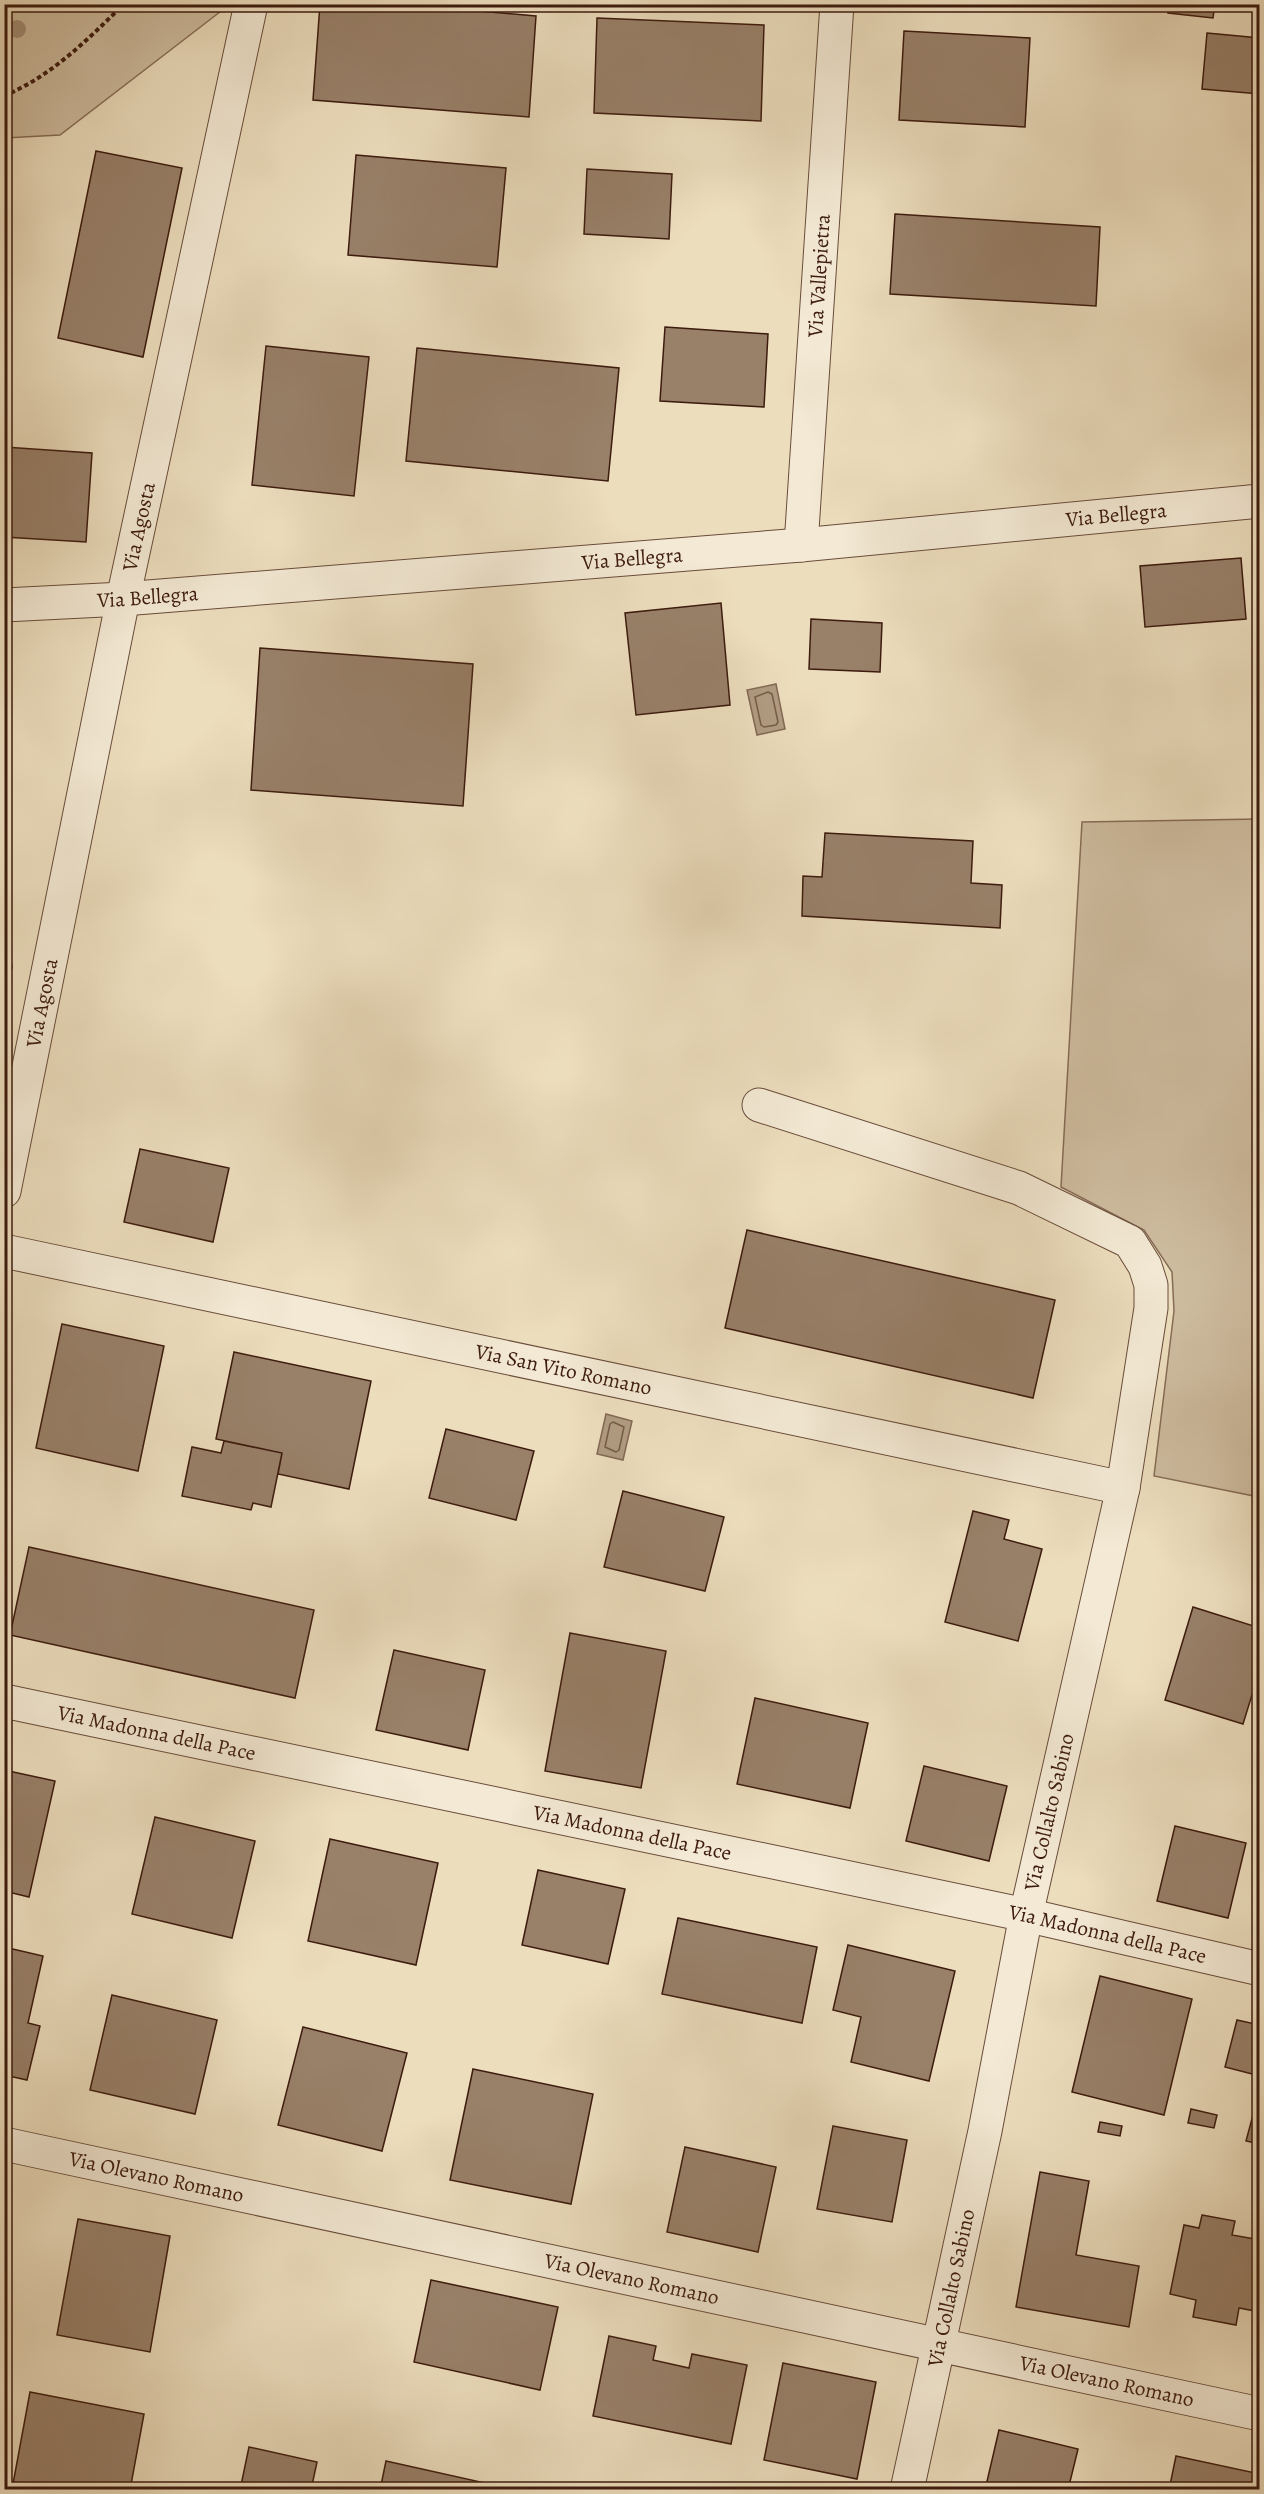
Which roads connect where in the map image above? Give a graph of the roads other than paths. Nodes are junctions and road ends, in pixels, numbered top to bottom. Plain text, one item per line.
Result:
1 (251, 4) edge
2 (837, 4) edge
3 (1260, 501) edge
4 (801, 545) junction
5 (123, 599) junction
6 (4, 605) edge
7 (759, 1105) dead end
8 (4, 1191) edge
9 (4, 1251) edge
10 (1123, 1488) junction
11 (4, 1701) edge
12 (1026, 1915) junction
13 (1260, 1969) edge
14 (4, 2144) edge
15 (938, 2345) junction
16 (1260, 2414) edge
17 (907, 2490) edge

1 - 5 street, Via Agosta
2 - 4 street, Via Vallepietra
3 - 4 street, Via Bellegra
4 - 5 street, Via Bellegra
5 - 6 street, Via Bellegra
5 - 8 street, Via Agosta
7 - 10 street, Via Collalto Sabino
9 - 10 street, Via San Vito Romano
10 - 12 street, Via Collalto Sabino
11 - 12 street, Via Madonna della Pace
12 - 13 street, Via Madonna della Pace
12 - 15 street, Via Collalto Sabino
14 - 15 street, Via Olevano Romano
15 - 16 street, Via Olevano Romano
15 - 17 street, Via Collalto Sabino

